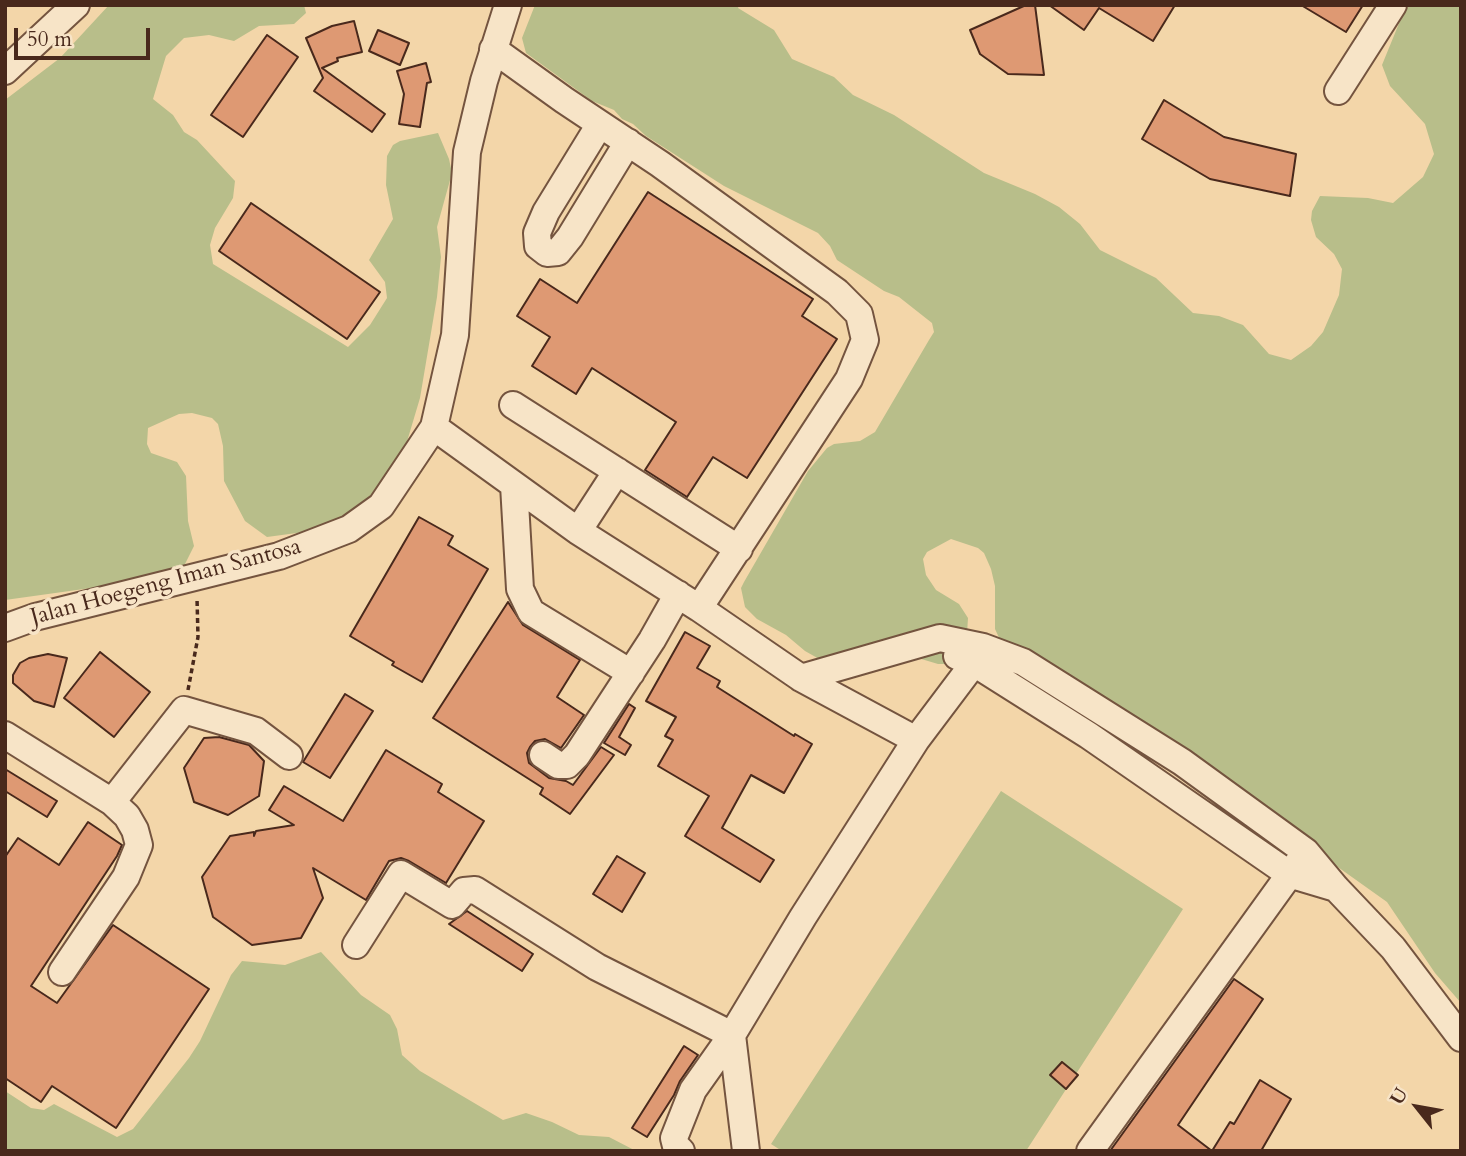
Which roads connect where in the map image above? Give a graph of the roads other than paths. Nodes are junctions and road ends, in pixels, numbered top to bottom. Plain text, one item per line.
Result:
1 (508, 5) edge
2 (1393, 5) edge
3 (66, 8) edge
4 (493, 49) junction
5 (5, 71) edge
6 (1338, 91) dead end
7 (600, 124) junction
8 (628, 142) junction
9 (513, 405) dead end
10 (434, 427) junction
11 (617, 471) junction
12 (514, 485) junction
13 (578, 531) junction
14 (739, 549) junction
15 (688, 601) junction
16 (5, 628) edge
17 (978, 655) junction
18 (631, 673) junction
19 (802, 678) junction
20 (5, 735) edge
21 (916, 740) junction
22 (543, 755) dead end
23 (289, 756) dead end
24 (112, 802) junction
25 (1307, 852) junction
26 (1289, 874) junction
27 (1336, 888) junction
28 (356, 945) dead end
29 (62, 972) dead end
30 (732, 1035) junction
31 (1461, 1038) edge
32 (681, 1151) edge
33 (746, 1151) edge
34 (1090, 1151) edge

1 - 4 street, Jalan Hoegeng Iman Santosa
2 - 6 street
3 - 5 street
4 - 7 street
4 - 10 street, Jalan Hoegeng Iman Santosa
7 - 8 street
7 - 8 street
8 - 14 street
9 - 11 street
10 - 12 street
10 - 16 street, Jalan Hoegeng Iman Santosa
11 - 13 street
11 - 14 street
12 - 13 street
12 - 18 street
13 - 15 street
14 - 15 street
15 - 18 street
15 - 19 street
17 - 19 street
17 - 21 street
17 - 25 street
17 - 26 street
18 - 22 street
19 - 21 street
20 - 24 street
21 - 30 street
23 - 24 street
24 - 29 street
25 - 26 street
25 - 27 street
26 - 27 street
26 - 34 street
27 - 31 street
28 - 30 street
30 - 32 street
30 - 33 street

